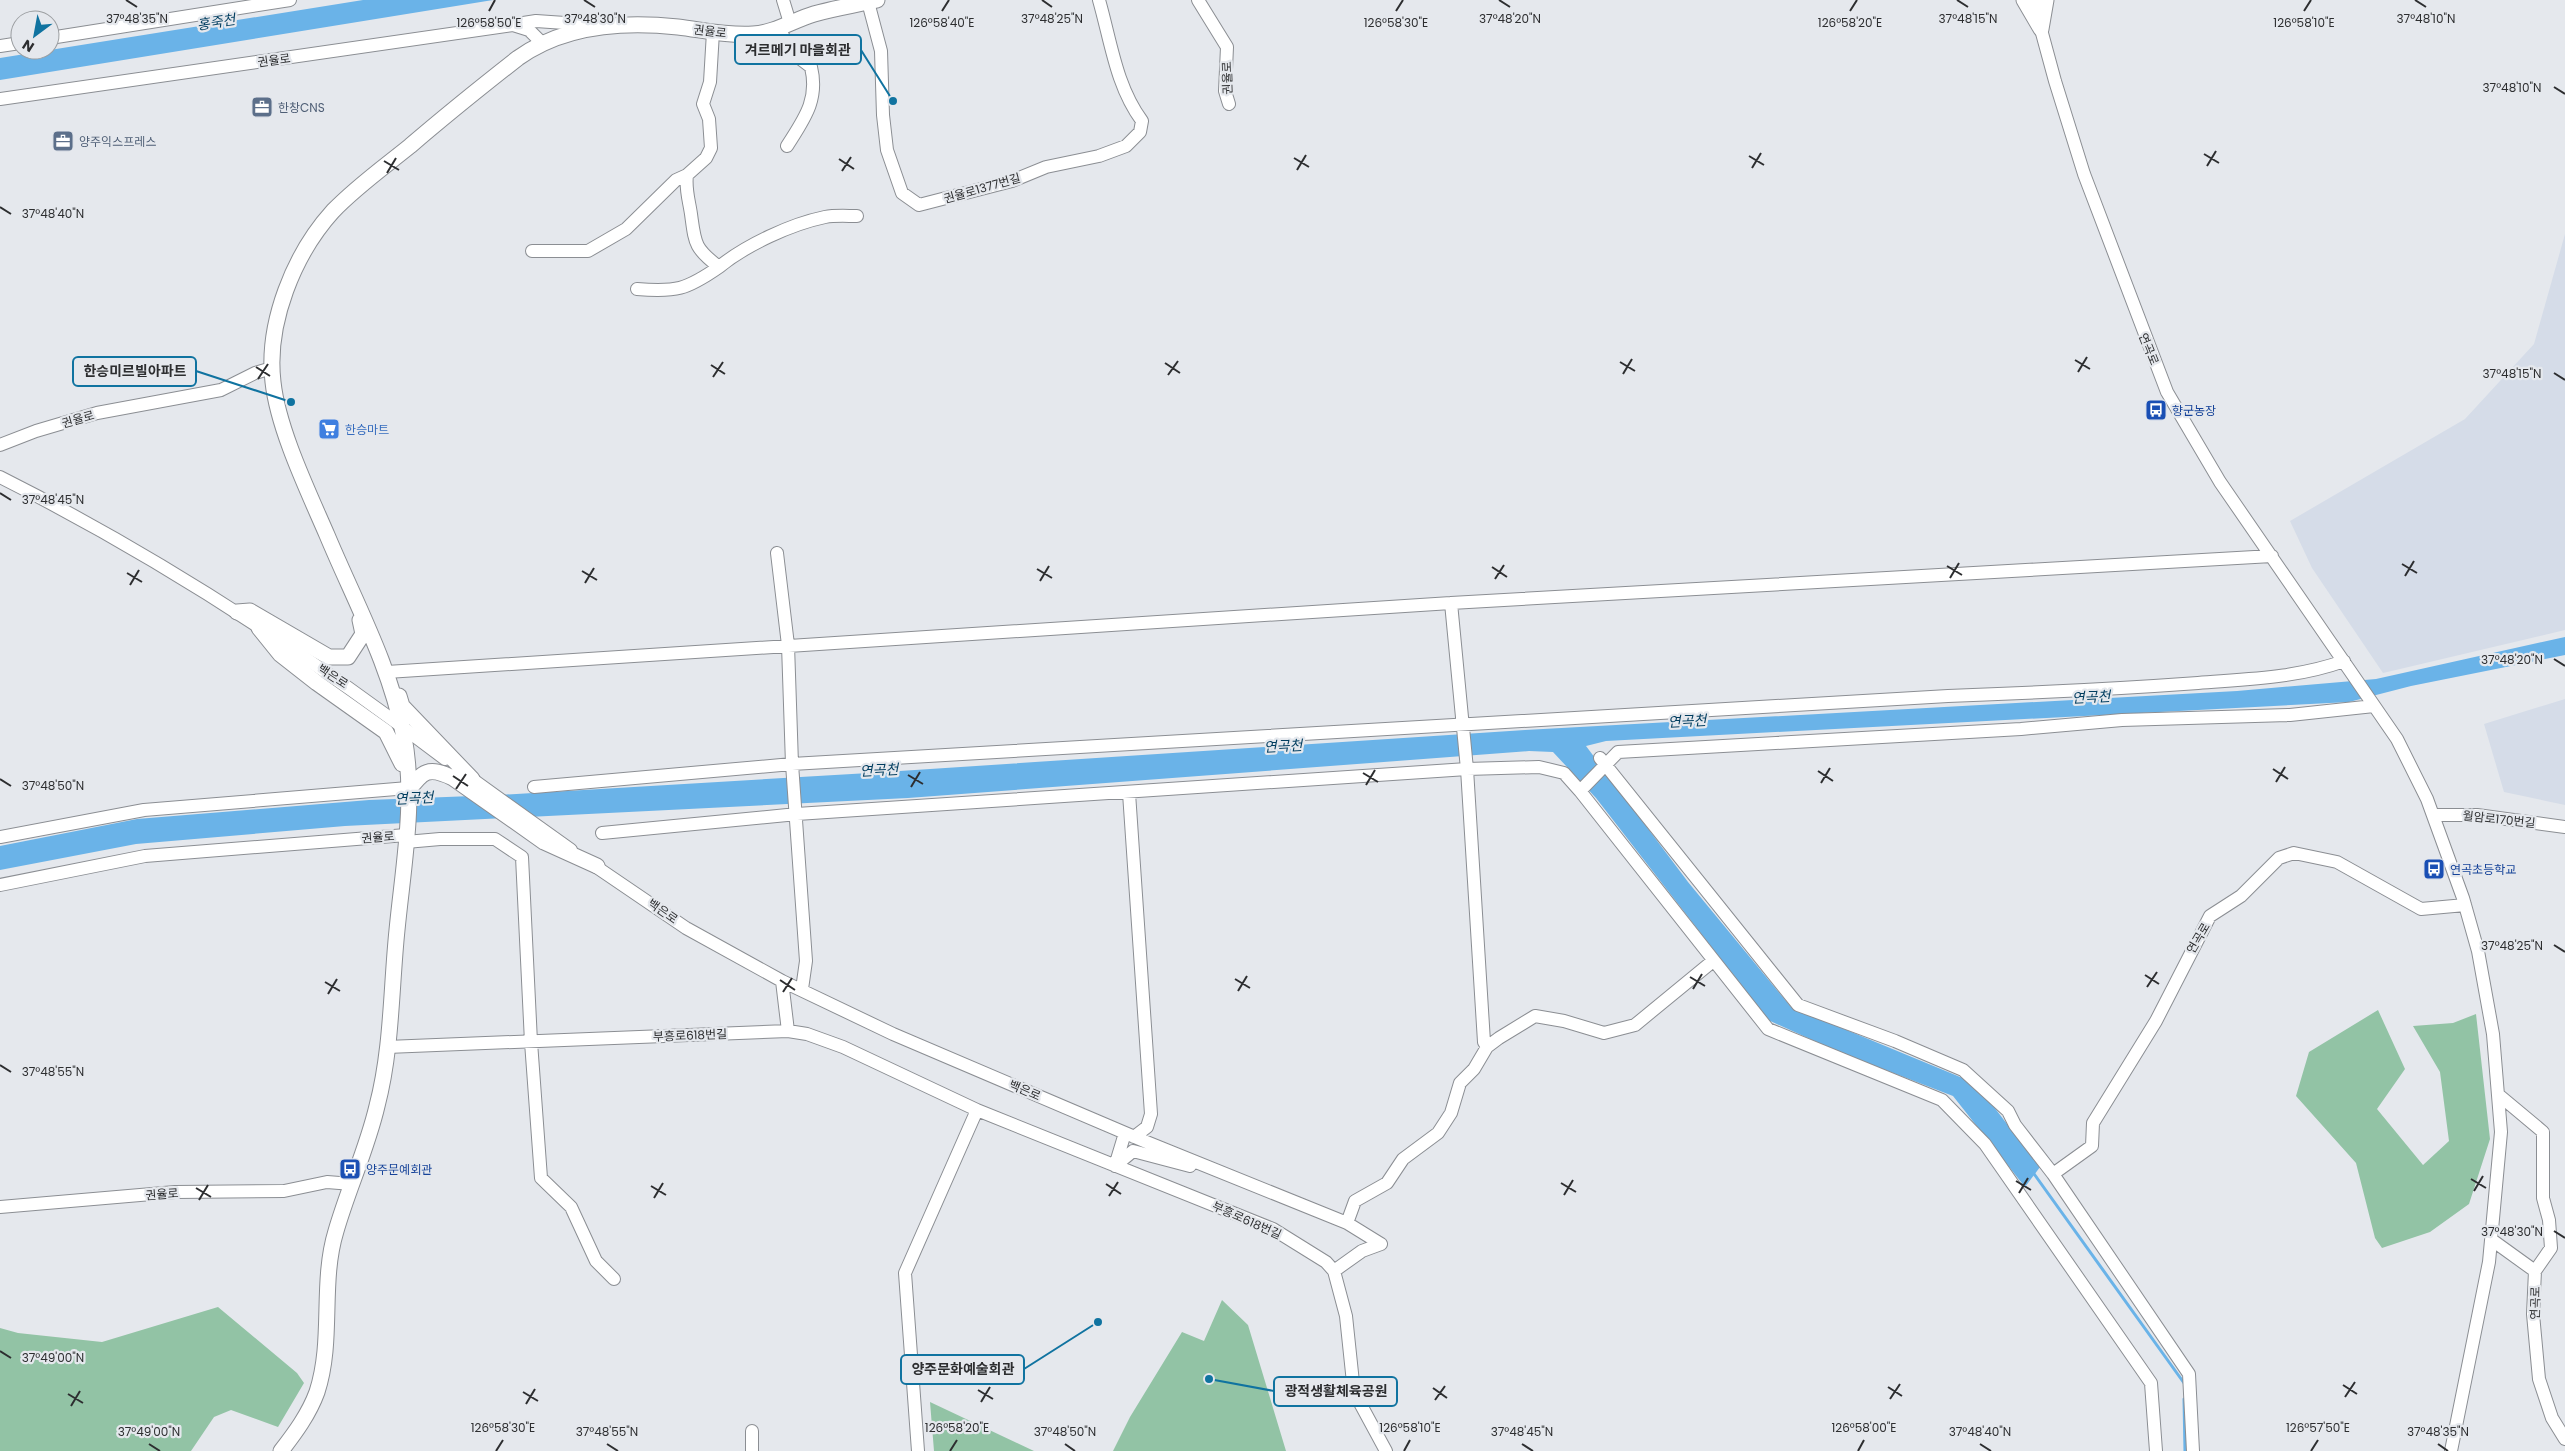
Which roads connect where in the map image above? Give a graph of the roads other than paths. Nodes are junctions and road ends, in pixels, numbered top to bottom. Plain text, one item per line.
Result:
1 (290, 0) edge
2 (783, 0) edge
3 (1099, 0) edge
4 (1198, 0) edge
5 (2024, 0) edge
6 (2034, 0) edge
7 (2046, 0) edge
8 (873, 1) edge
9 (513, 25) junction
10 (784, 25) junction
11 (599, 26) junction
12 (2041, 29) junction
13 (713, 32) junction
14 (60, 36) edge
15 (542, 43) junction
16 (0, 100) edge
17 (1229, 104) dead end
18 (787, 146) dead end
19 (687, 175) junction
20 (856, 216) dead end
21 (532, 251) dead end
22 (719, 267) junction
23 (637, 289) dead end
24 (272, 368) junction
25 (0, 445) edge
26 (0, 477) edge
27 (777, 553) dead end
28 (336, 556) junction
29 (2272, 556) junction
30 (1451, 603) junction
31 (237, 612) junction
32 (259, 628) junction
33 (788, 645) junction
34 (2344, 661) junction
35 (390, 672) junction
36 (2374, 706) junction
37 (400, 724) junction
38 (1461, 724) junction
39 (1604, 761) junction
40 (792, 764) junction
41 (1466, 769) junction
42 (469, 784) junction
43 (534, 787) dead end
44 (408, 788) junction
45 (1580, 791) junction
46 (1129, 793) junction
47 (797, 814) junction
48 (2433, 814) junction
49 (2565, 827) edge
50 (602, 833) dead end
51 (0, 837) edge
52 (547, 838) junction
53 (406, 839) junction
54 (597, 866) joint
55 (0, 885) edge
56 (2465, 905) junction
57 (1713, 961) junction
58 (782, 981) junction
59 (802, 990) junction
60 (788, 1031) junction
61 (531, 1042) junction
62 (388, 1047) junction
63 (1487, 1047) junction
64 (2500, 1096) junction
65 (977, 1110) junction
66 (1130, 1135) junction
67 (1115, 1166) junction
68 (2053, 1174) junction
69 (1233, 1176) junction
70 (352, 1184) junction
71 (0, 1207) edge
72 (1347, 1223) junction
73 (2492, 1240) junction
74 (1334, 1271) junction
75 (2535, 1271) junction
76 (614, 1279) dead end
77 (752, 1431) dead end
78 (2565, 1439) edge
79 (281, 1451) edge
80 (752, 1451) edge
81 (918, 1451) edge
82 (1386, 1451) edge
83 (2156, 1451) edge
84 (2193, 1451) edge
85 (2451, 1451) edge

1 - 14 street
2 - 10 street
3 - 8 street, 권율로1377번길
4 - 17 street, 권율로
5 - 12 main road
6 - 12 street, 연곡로
7 - 12 main road
8 - 10 main road, 권율로
9 - 11 street, 권율로
9 - 15 street
9 - 16 street, 권율로
10 - 13 main road, 권율로
10 - 18 street
11 - 13 main road, 권율로
11 - 15 main road, 권율로
12 - 29 street, 연곡로
13 - 19 street
15 - 24 main road, 권율로
19 - 21 street
19 - 22 street
20 - 22 street
22 - 23 street
24 - 25 street, 권율로
24 - 28 main road, 권율로
26 - 31 street, 백은로
27 - 33 street
28 - 31 main road
28 - 35 main road, 권율로
29 - 30 street
29 - 34 street, 연곡로
30 - 33 street
30 - 38 street
31 - 32 street, 백은로
32 - 37 street, 백은로
32 - 44 main road
33 - 35 street
33 - 40 street
34 - 36 street, 연곡로
34 - 38 street
35 - 37 main road, 권율로
35 - 42 main road
36 - 39 street
36 - 48 street
37 - 42 street, 백은로
37 - 44 main road, 권율로
38 - 40 street
38 - 41 street
39 - 45 street
39 - 68 street
40 - 43 street
40 - 47 street
41 - 45 street
41 - 46 street
41 - 63 street
42 - 44 main road
42 - 52 main road
42 - 52 street, 백은로
44 - 51 street
44 - 53 main road
45 - 57 street
46 - 47 street
46 - 66 street
47 - 50 street
47 - 59 street
48 - 49 street, 월암로170번길
48 - 56 street
52 - 54 main road
53 - 55 street, 권율로
53 - 61 street
53 - 62 main road, 권율로
54 - 58 street, 백은로
56 - 64 street
56 - 68 street, 연곡로
57 - 63 street
57 - 83 street
58 - 59 street, 백은로
58 - 60 street
59 - 66 street, 백은로
60 - 61 street, 부흥로618번길
60 - 65 street, 부흥로618번길
61 - 62 street, 부흥로618번길
61 - 76 street
62 - 70 main road, 권율로
63 - 72 street
64 - 73 street
64 - 75 street, 연곡로
65 - 67 street, 부흥로618번길
65 - 81 street
66 - 67 street
66 - 69 street, 백은로
67 - 69 street
67 - 74 street, 부흥로618번길
68 - 84 street
69 - 72 street, 백은로
70 - 71 street, 권율로
70 - 79 main road, 권율로
72 - 74 street, 백은로
73 - 75 street
73 - 85 street
74 - 82 street
75 - 78 street, 연곡로
77 - 80 street

